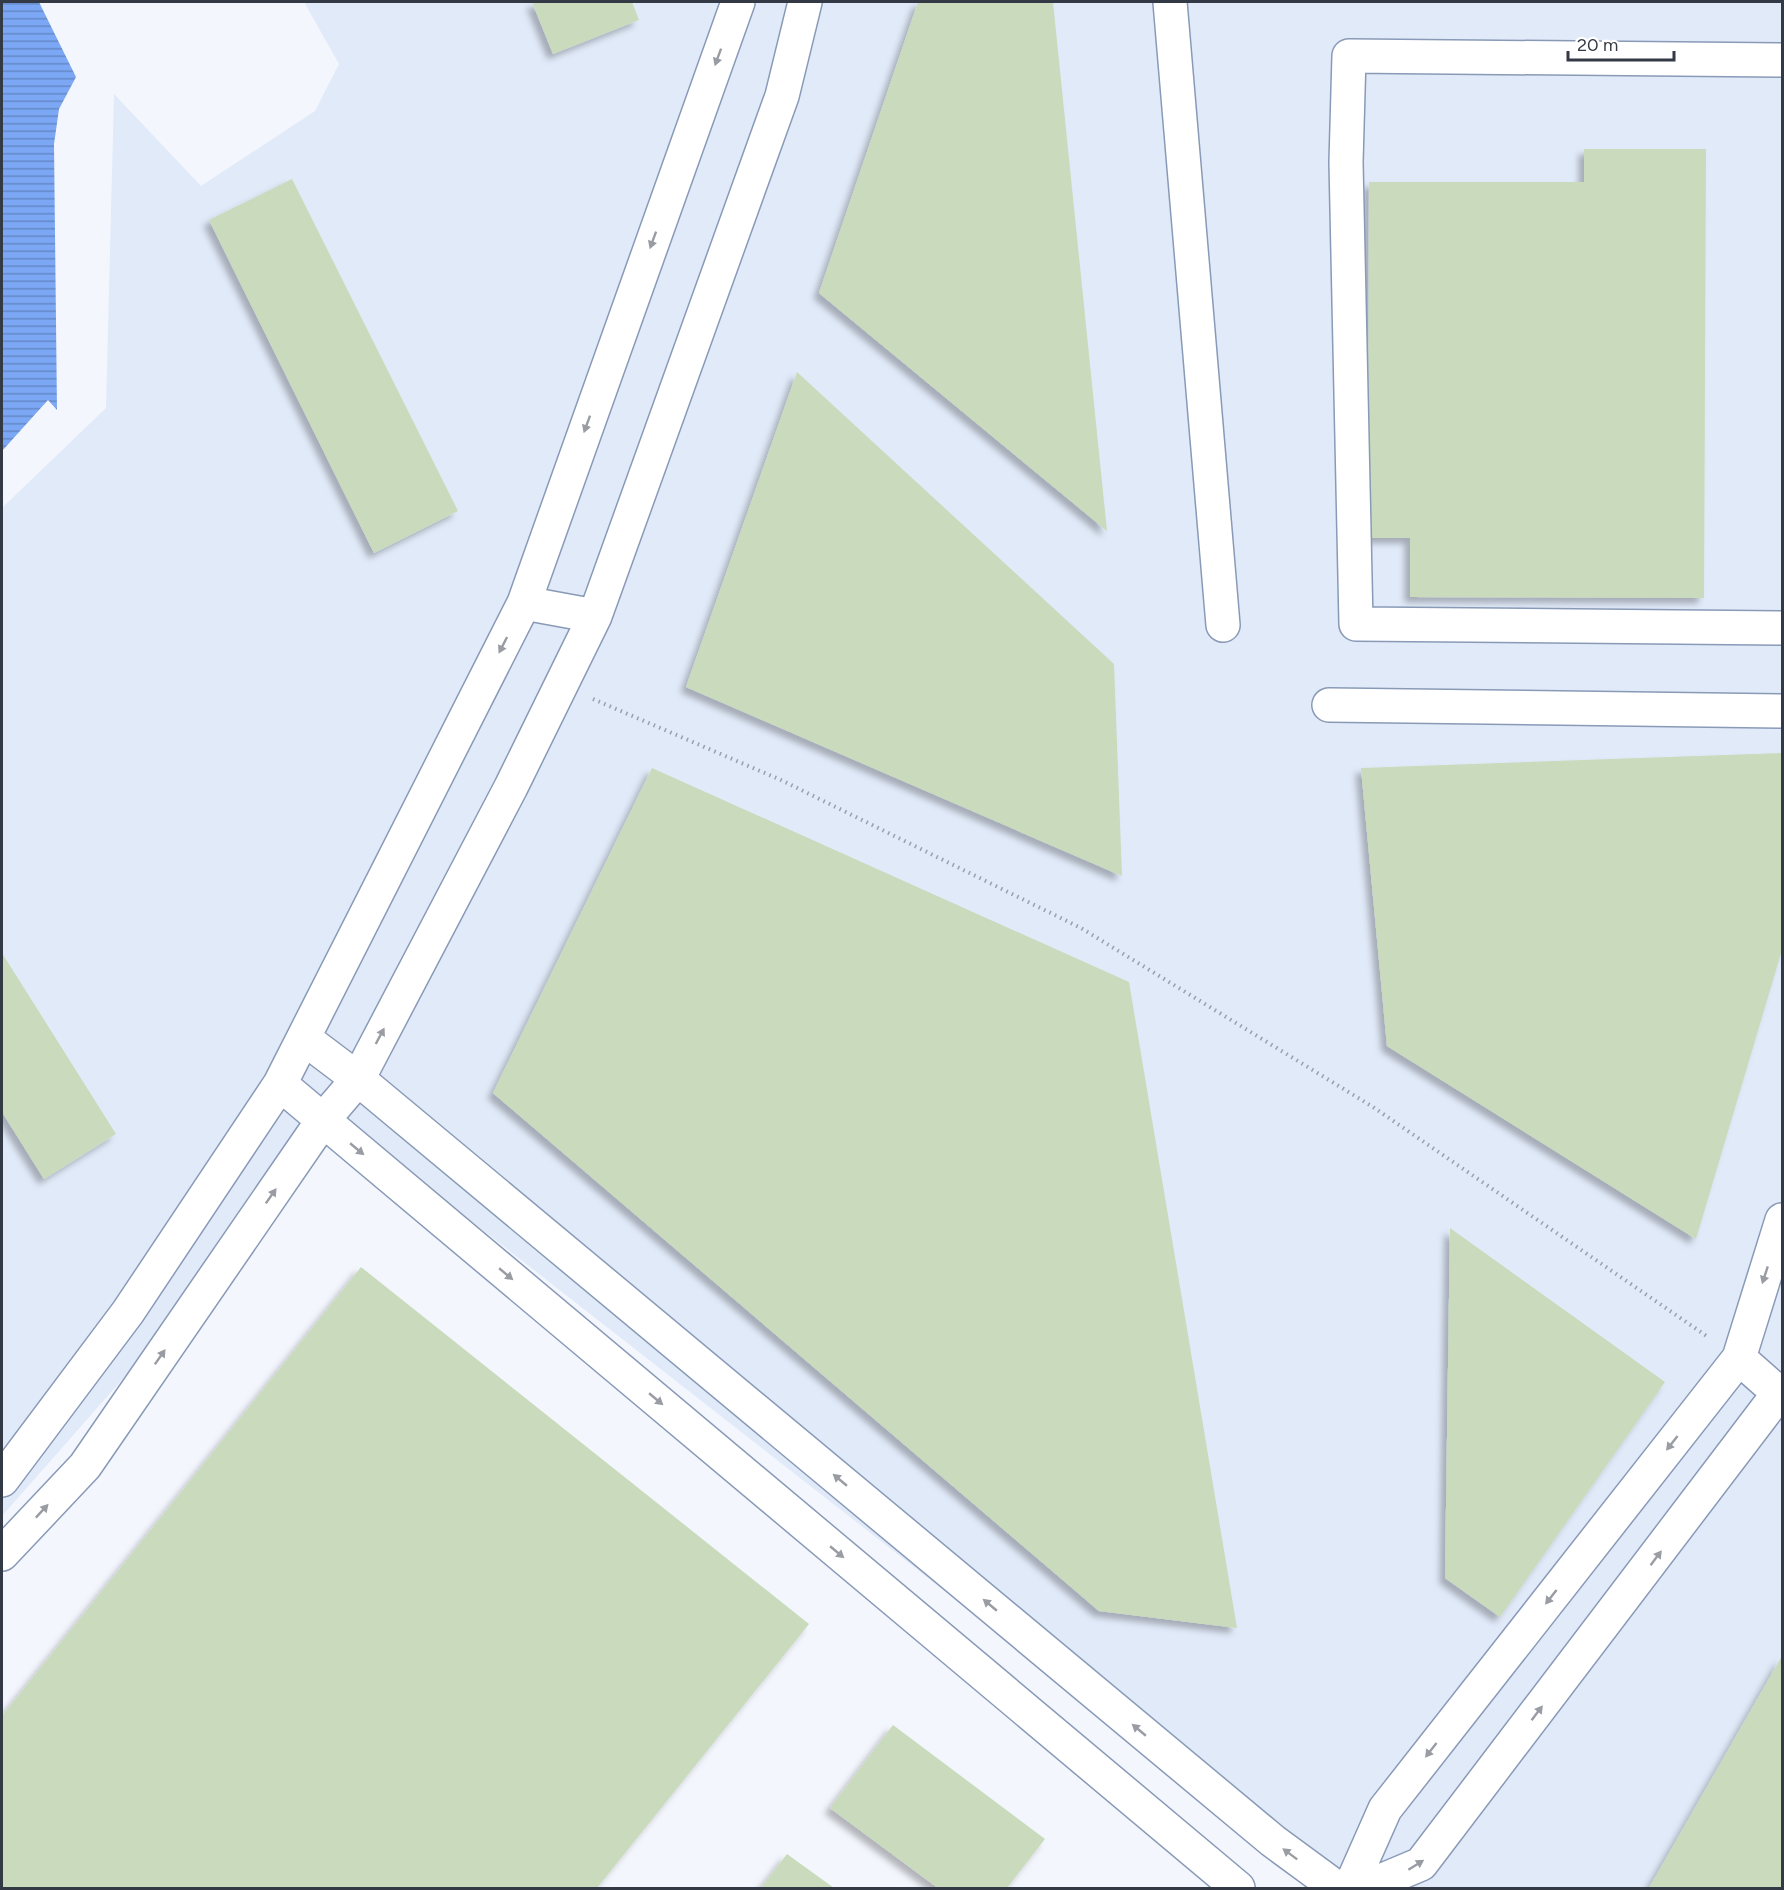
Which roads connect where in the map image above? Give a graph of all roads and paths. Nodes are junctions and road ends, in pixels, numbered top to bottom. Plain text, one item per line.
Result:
1 (738, 2) edge
2 (805, 2) edge
3 (1170, 2) edge
4 (1782, 60) edge
5 (524, 603) junction
6 (594, 616) junction
7 (1223, 625) dead end
8 (1782, 628) edge
9 (561, 685) junction
10 (1329, 705) dead end
11 (1782, 711) edge
12 (305, 1039) junction
13 (358, 1079) junction
14 (280, 1084) junction
15 (323, 1120) junction
16 (1782, 1220) edge
17 (1739, 1358) junction
18 (1782, 1394) edge
19 (2, 1480) edge
20 (2, 1554) edge
21 (1238, 1888) edge
22 (1337, 1888) edge
23 (1350, 1888) edge
24 (1364, 1888) edge

1 -> 5 street
2 - 6 street
3 - 7 street
4 - 8 street
5 - 6 street
5 -> 12 street
6 - 9 street
13 -> 9 street
9 - 17 path
10 - 11 street
12 - 13 street
12 - 14 street
13 - 15 street
22 -> 13 street
14 - 15 street
14 - 19 street
20 -> 15 street
15 -> 21 street
16 -> 17 street
17 - 18 street
17 -> 23 street
24 -> 18 street

